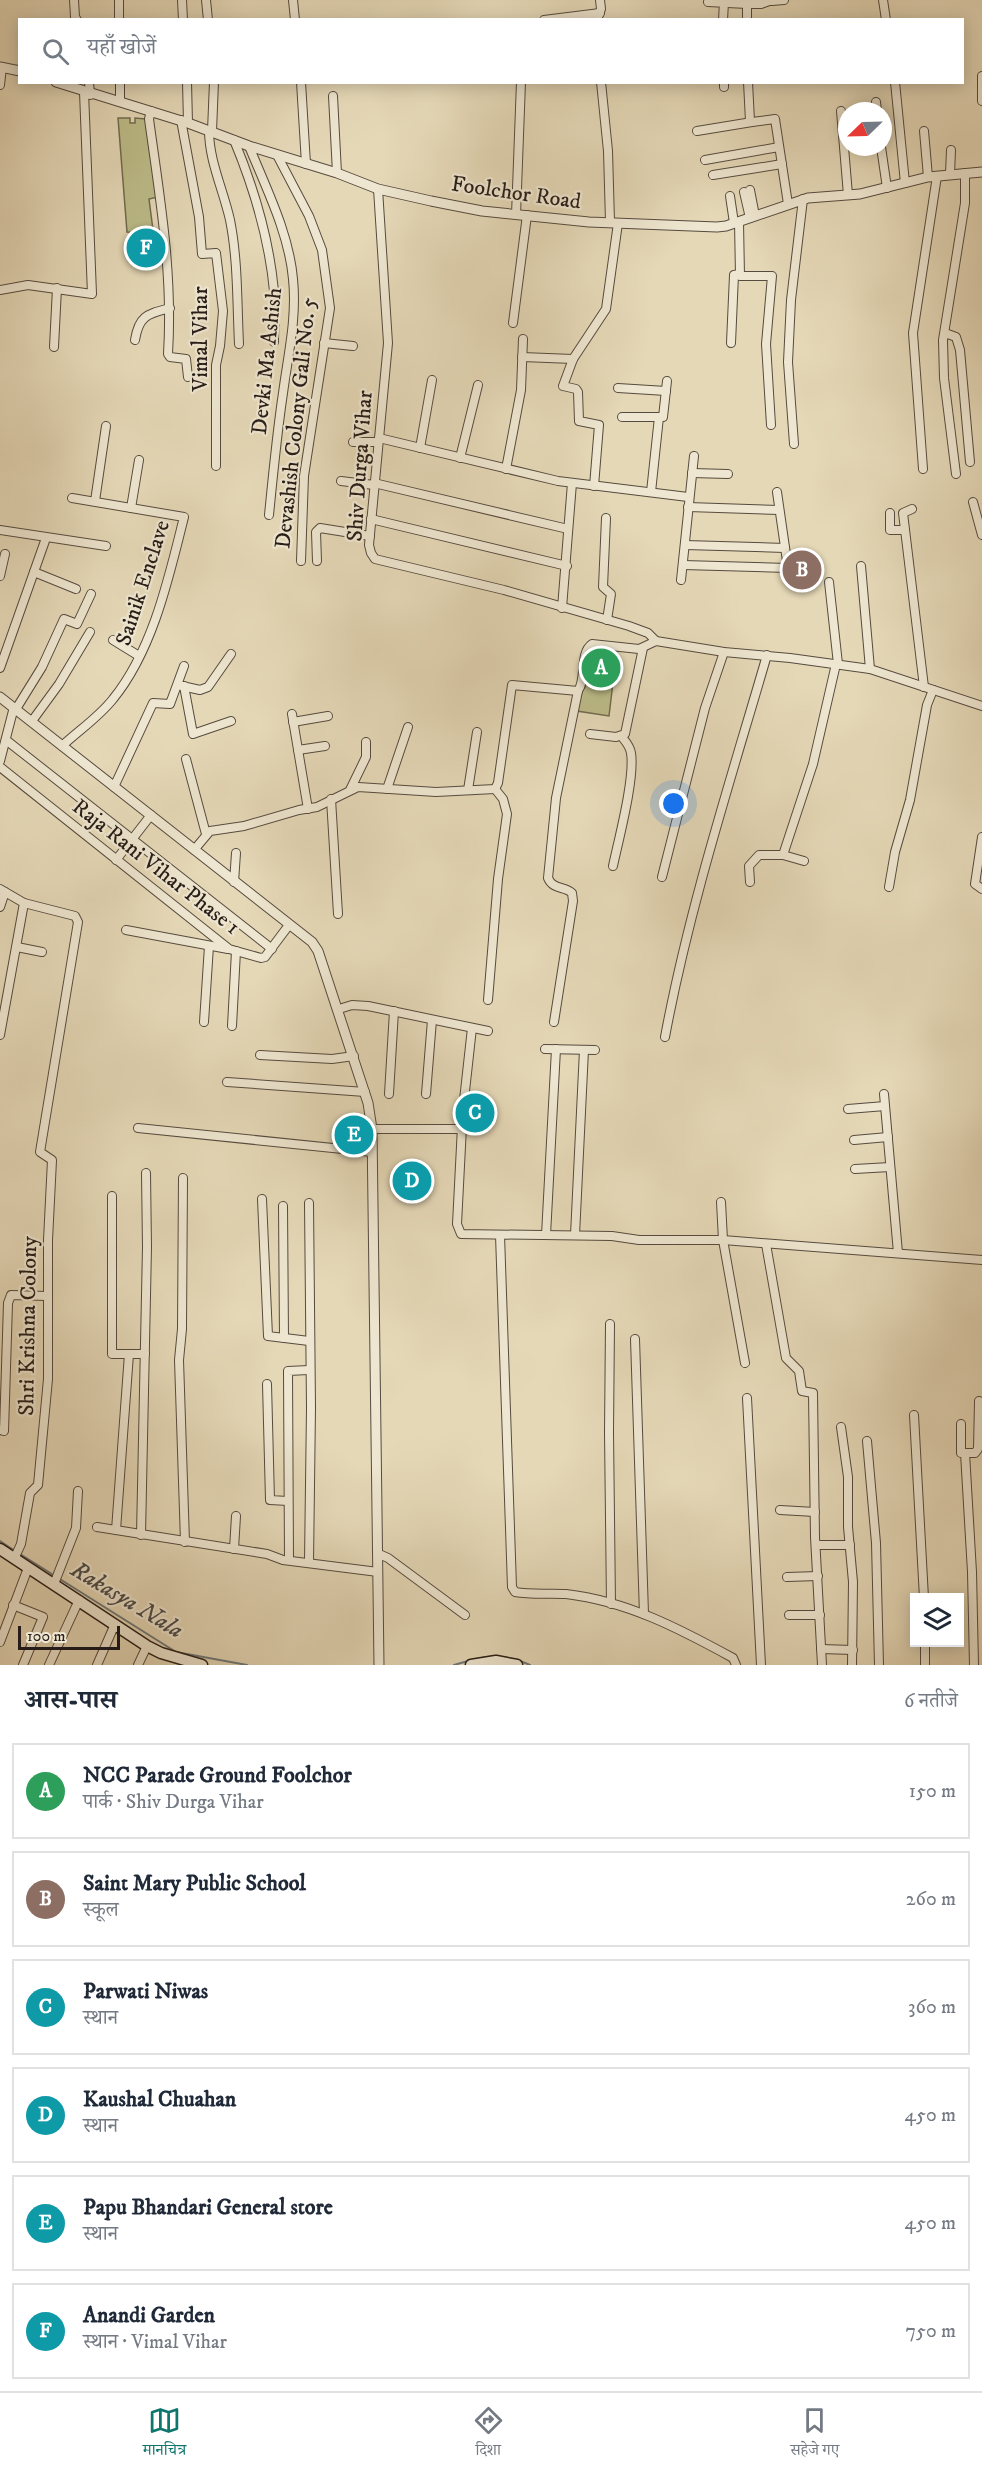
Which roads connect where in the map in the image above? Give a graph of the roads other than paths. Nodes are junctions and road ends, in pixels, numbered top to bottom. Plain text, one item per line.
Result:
1 (74, 0) edge
2 (119, 0) edge
3 (182, 0) edge
4 (206, 0) edge
5 (293, 0) edge
6 (600, 0) edge
7 (784, 0) edge
8 (883, 0) edge
9 (772, 1) edge
10 (708, 2) dead end
11 (724, 2) junction
12 (749, 3) edge
13 (598, 16) edge
14 (76, 18) edge
15 (119, 18) edge
16 (183, 18) edge
17 (208, 18) edge
18 (295, 18) edge
19 (571, 18) edge
20 (723, 18) edge
21 (747, 18) edge
22 (886, 18) edge
23 (1, 67) edge
24 (18, 71) edge
25 (982, 76) edge
26 (62, 84) edge
27 (89, 84) edge
28 (120, 84) edge
29 (187, 84) edge
30 (213, 84) edge
31 (301, 84) edge
32 (521, 84) edge
33 (601, 84) edge
34 (748, 84) edge
35 (895, 84) edge
36 (0, 85) edge
37 (87, 93) junction
38 (333, 96) dead end
39 (982, 101) edge
40 (120, 102) junction
41 (151, 111) junction
42 (184, 122) junction
43 (752, 123) junction
44 (210, 130) junction
45 (697, 131) dead end
46 (924, 131) dead end
47 (234, 140) junction
48 (249, 146) junction
49 (779, 147) junction
50 (951, 150) dead end
51 (277, 155) junction
52 (845, 156) edge
53 (882, 156) edge
54 (705, 160) dead end
55 (306, 164) junction
56 (782, 164) junction
57 (982, 172) edge
58 (337, 173) junction
59 (965, 173) junction
60 (951, 174) junction
61 (714, 175) dead end
62 (933, 176) junction
63 (905, 183) junction
64 (886, 188) junction
65 (378, 189) junction
66 (747, 191) dead end
67 (848, 195) junction
68 (729, 196) dead end
69 (802, 199) junction
70 (788, 204) junction
71 (516, 214) junction
72 (527, 215) junction
73 (752, 217) junction
74 (614, 222) junction
75 (737, 222) junction
76 (740, 274) junction
77 (57, 288) junction
78 (0, 290) edge
79 (171, 308) junction
80 (513, 322) dead end
81 (945, 333) junction
82 (523, 339) dead end
83 (135, 340) dead end
84 (274, 342) dead end
85 (324, 343) junction
86 (731, 343) dead end
87 (239, 344) dead end
88 (353, 346) dead end
89 (54, 347) dead end
90 (522, 357) junction
91 (573, 359) junction
92 (188, 377) dead end
93 (432, 380) dead end
94 (668, 381) dead end
95 (477, 385) dead end
96 (618, 387) dead end
97 (666, 391) junction
98 (622, 417) dead end
99 (659, 417) junction
100 (771, 425) dead end
101 (106, 426) dead end
102 (378, 440) junction
103 (353, 442) dead end
104 (794, 444) dead end
105 (420, 448) junction
106 (694, 456) dead end
107 (460, 458) junction
108 (139, 460) dead end
109 (970, 462) dead end
110 (216, 466) dead end
111 (506, 469) junction
112 (923, 469) dead end
113 (692, 473) junction
114 (729, 474) dead end
115 (956, 474) dead end
116 (341, 481) dead end
117 (572, 483) junction
118 (374, 484) junction
119 (594, 486) junction
120 (651, 492) junction
121 (777, 492) dead end
122 (688, 496) junction
123 (72, 498) dead end
124 (94, 501) junction
125 (974, 502) dead end
126 (688, 507) junction
127 (131, 508) junction
128 (912, 509) dead end
129 (779, 510) junction
130 (890, 513) dead end
131 (269, 515) dead end
132 (606, 518) dead end
133 (371, 519) junction
134 (0, 530) edge
135 (568, 530) junction
136 (905, 530) junction
137 (982, 535) edge
138 (370, 537) junction
139 (46, 538) junction
140 (685, 545) junction
141 (106, 546) dead end
142 (785, 548) junction
143 (5, 554) dead end
144 (301, 561) dead end
145 (317, 561) dead end
146 (567, 566) junction
147 (683, 566) junction
148 (861, 566) dead end
149 (34, 572) junction
150 (0, 576) edge
151 (681, 580) dead end
152 (829, 582) dead end
153 (76, 589) dead end
154 (91, 594) dead end
155 (562, 608) junction
156 (607, 620) junction
157 (90, 632) dead end
158 (113, 640) dead end
159 (656, 641) junction
160 (643, 648) junction
161 (724, 652) junction
162 (231, 654) dead end
163 (140, 656) junction
164 (767, 656) junction
165 (837, 664) junction
166 (184, 666) dead end
167 (0, 668) edge
168 (870, 669) junction
169 (181, 686) junction
170 (924, 687) junction
171 (933, 690) junction
172 (578, 691) junction
173 (0, 697) edge
174 (982, 706) edge
175 (15, 708) junction
176 (328, 716) dead end
177 (32, 721) junction
178 (231, 721) dead end
179 (408, 727) dead end
180 (477, 732) dead end
181 (590, 734) dead end
182 (622, 737) junction
183 (6, 740) junction
184 (366, 742) dead end
185 (62, 746) junction
186 (325, 746) dead end
187 (298, 750) junction
188 (186, 759) dead end
189 (0, 761) edge
190 (0, 767) edge
191 (114, 787) junction
192 (387, 789) junction
193 (495, 789) junction
194 (350, 790) junction
195 (468, 790) junction
196 (332, 800) junction
197 (308, 809) junction
198 (151, 815) junction
199 (206, 834) junction
200 (982, 837) edge
201 (132, 840) junction
202 (194, 850) junction
203 (236, 853) dead end
204 (783, 855) junction
205 (116, 860) junction
206 (804, 861) dead end
207 (613, 866) dead end
208 (662, 877) dead end
209 (234, 882) junction
210 (750, 882) dead end
211 (889, 887) dead end
212 (982, 889) edge
213 (3, 890) edge
214 (24, 903) junction
215 (0, 907) edge
216 (338, 914) dead end
217 (289, 925) junction
218 (126, 930) dead end
219 (209, 946) junction
220 (17, 947) junction
221 (272, 949) junction
222 (233, 950) junction
223 (42, 952) dead end
224 (488, 1000) dead end
225 (342, 1008) junction
226 (394, 1011) junction
227 (432, 1020) junction
228 (204, 1022) dead end
229 (554, 1022) dead end
230 (232, 1026) dead end
231 (471, 1028) junction
232 (488, 1031) dead end
233 (0, 1035) edge
234 (665, 1037) dead end
235 (545, 1049) dead end
236 (556, 1049) junction
237 (584, 1050) junction
238 (595, 1050) dead end
239 (260, 1055) dead end
240 (354, 1056) junction
241 (227, 1082) dead end
242 (365, 1092) junction
243 (389, 1094) dead end
244 (426, 1094) dead end
245 (884, 1094) dead end
246 (885, 1106) junction
247 (849, 1109) dead end
248 (138, 1128) dead end
249 (372, 1129) junction
250 (461, 1130) junction
251 (888, 1137) junction
252 (854, 1140) dead end
253 (372, 1152) junction
254 (890, 1167) junction
255 (855, 1169) dead end
256 (146, 1173) dead end
257 (183, 1178) dead end
258 (112, 1196) dead end
259 (262, 1199) dead end
260 (722, 1202) dead end
261 (309, 1203) dead end
262 (283, 1206) dead end
263 (500, 1235) junction
264 (546, 1235) junction
265 (575, 1235) junction
266 (723, 1240) junction
267 (766, 1244) junction
268 (898, 1253) junction
269 (982, 1260) edge
270 (47, 1296) junction
271 (610, 1324) dead end
272 (284, 1338) junction
273 (635, 1339) dead end
274 (309, 1341) junction
275 (129, 1354) junction
276 (145, 1354) junction
277 (746, 1363) dead end
278 (309, 1370) junction
279 (267, 1384) dead end
280 (747, 1398) dead end
281 (979, 1401) dead end
282 (914, 1415) dead end
283 (961, 1424) dead end
284 (841, 1427) dead end
285 (0, 1430) edge
286 (867, 1441) dead end
287 (965, 1454) junction
288 (78, 1491) dead end
289 (288, 1501) junction
290 (780, 1510) dead end
291 (815, 1512) junction
292 (236, 1516) dead end
293 (97, 1527) dead end
294 (116, 1530) junction
295 (141, 1535) junction
296 (185, 1542) junction
297 (816, 1545) junction
298 (850, 1545) junction
299 (0, 1549) edge
300 (234, 1549) junction
301 (17, 1554) junction
302 (379, 1554) junction
303 (289, 1560) junction
304 (309, 1562) junction
305 (28, 1568) junction
306 (378, 1572) junction
307 (818, 1576) junction
308 (787, 1577) dead end
309 (56, 1580) junction
310 (924, 1593) edge
311 (79, 1600) junction
312 (611, 1604) junction
313 (13, 1605) junction
314 (644, 1614) junction
315 (820, 1614) junction
316 (465, 1615) dead end
317 (789, 1615) dead end
318 (115, 1623) junction
319 (0, 1642) edge
320 (147, 1646) junction
321 (925, 1647) edge
322 (821, 1649) junction
323 (853, 1650) junction
324 (489, 1664) edge
325 (512, 1664) edge
326 (23, 1665) edge
327 (49, 1665) edge
328 (97, 1665) edge
329 (138, 1665) edge
330 (202, 1665) edge
331 (379, 1665) edge
332 (471, 1665) edge
333 (736, 1665) edge
334 (761, 1665) edge
335 (822, 1665) edge
336 (852, 1665) edge
337 (879, 1665) edge
338 (925, 1665) edge
339 (974, 1665) edge

1 - 14 street
2 - 15 street
3 - 16 street
4 - 17 street
5 - 18 street
6 - 13 street
7 - 9 street
8 - 22 street
9 - 12 street
10 - 11 street
11 - 12 street
11 - 20 street
12 - 21 street
13 - 19 street
23 - 24 street
23 - 36 street
25 - 39 street
26 - 37 street, Foolchor Road
27 - 37 street
28 - 40 street
29 - 42 street
30 - 44 street
31 - 55 street
32 - 71 street
33 - 74 street
34 - 43 street
35 - 63 street
37 - 40 street, Foolchor Road
37 - 77 street
38 - 58 street
40 - 41 street, Foolchor Road
41 - 42 street, Foolchor Road
41 - 79 street
42 - 44 street, Foolchor Road
42 - 110 street, Vimal Vihar
43 - 45 street
43 - 49 street
44 - 47 street, Foolchor Road
44 - 87 street
46 - 62 street
47 - 48 street, Foolchor Road
47 - 84 street
48 - 51 street, Foolchor Road
48 - 131 street, Devki Ma Ashish
49 - 54 street
49 - 56 street
50 - 60 street
51 - 55 street, Foolchor Road
51 - 85 street, Devashish Colony Gali No. 5
52 - 67 street
53 - 64 street
55 - 58 street, Foolchor Road
56 - 61 street
56 - 70 street
57 - 59 street, Foolchor Road
58 - 65 street, Foolchor Road
59 - 60 street, Foolchor Road
59 - 81 street
60 - 62 street, Foolchor Road
62 - 63 street, Foolchor Road
62 - 112 street
63 - 64 street, Foolchor Road
64 - 67 street, Foolchor Road
65 - 71 street, Foolchor Road
65 - 102 street, Shiv Durga Vihar
66 - 73 street
67 - 69 street, Foolchor Road
68 - 75 street
69 - 70 street, Foolchor Road
69 - 104 street
70 - 73 street, Foolchor Road
71 - 72 street, Foolchor Road
72 - 74 street, Foolchor Road
72 - 80 street
73 - 75 street, Foolchor Road
74 - 75 street, Foolchor Road
74 - 91 street
75 - 76 street
76 - 86 street
76 - 100 street
77 - 78 street
77 - 89 street
79 - 83 street
79 - 92 street
81 - 109 street
81 - 115 street
82 - 90 street
85 - 88 street
85 - 144 street, Devashish Colony Gali No. 5
90 - 91 street
90 - 111 street
91 - 119 street
93 - 105 street
94 - 97 street
95 - 107 street
96 - 97 street
97 - 99 street
98 - 99 street
99 - 120 street
101 - 124 street
102 - 103 street
102 - 105 street
102 - 118 street, Shiv Durga Vihar
105 - 107 street
106 - 113 street
107 - 111 street
108 - 127 street
111 - 117 street
113 - 114 street
113 - 122 street
116 - 118 street
117 - 119 street
117 - 135 street
118 - 133 street, Shiv Durga Vihar
118 - 135 street
119 - 120 street
120 - 122 street
121 - 129 street
122 - 126 street
123 - 124 street, Sainik Enclave
124 - 127 street, Sainik Enclave
125 - 137 street
126 - 129 street
126 - 140 street
127 - 163 street, Sainik Enclave
128 - 136 street
129 - 142 street
130 - 136 street
132 - 156 street
133 - 138 street, Shiv Durga Vihar
133 - 146 street
134 - 139 street
135 - 146 street
136 - 170 street
138 - 145 street
138 - 155 street, Shiv Durga Vihar
139 - 141 street
139 - 149 street
140 - 142 street
140 - 147 street
142 - 147 street
143 - 150 street
146 - 155 street
147 - 151 street
148 - 168 street
149 - 153 street
149 - 167 street
152 - 165 street
154 - 175 street
155 - 156 street, Shiv Durga Vihar
156 - 159 street, Shiv Durga Vihar
157 - 177 street
158 - 163 street
159 - 160 street
159 - 161 street, Shiv Durga Vihar
160 - 172 street
160 - 182 street
161 - 164 street, Shiv Durga Vihar
161 - 208 street
162 - 169 street
163 - 185 street, Sainik Enclave
164 - 165 street, Shiv Durga Vihar
164 - 234 street
165 - 168 street, Shiv Durga Vihar
165 - 204 street
166 - 169 street
168 - 170 street, Shiv Durga Vihar
169 - 178 street
169 - 191 street
170 - 171 street, Shiv Durga Vihar
171 - 174 street, Shiv Durga Vihar
171 - 211 street
172 - 193 street
172 - 229 street
173 - 175 street
175 - 177 street
175 - 183 street
176 - 187 street
177 - 185 street
179 - 192 street
180 - 195 street
181 - 182 street
182 - 207 street
183 - 189 street
183 - 201 street
184 - 194 street
185 - 191 street
186 - 187 street
187 - 197 street
188 - 199 street
190 - 205 street, Raja Rani Vihar Phase 1
191 - 198 street
192 - 194 street
192 - 195 street
193 - 195 street
193 - 224 street
194 - 196 street
196 - 197 street
196 - 216 street
197 - 199 street
198 - 201 street
198 - 202 street
199 - 202 street
200 - 212 street
201 - 205 street
201 - 221 street
202 - 209 street
203 - 209 street
204 - 206 street
204 - 210 street
205 - 222 street, Raja Rani Vihar Phase 1
209 - 217 street
213 - 214 street
213 - 215 street
214 - 220 street
214 - 270 street, Shri Krishna Colony
217 - 221 street
217 - 225 street
218 - 219 street
219 - 222 street
219 - 228 street
220 - 223 street
220 - 233 street
221 - 222 street, Raja Rani Vihar Phase 1
222 - 230 street
225 - 226 street
225 - 240 street
226 - 227 street
226 - 243 street
227 - 231 street
227 - 244 street
231 - 232 street
231 - 250 street
235 - 236 street
236 - 237 street
236 - 264 street
237 - 238 street
237 - 265 street
239 - 240 street
240 - 242 street
241 - 242 street
242 - 249 street
245 - 246 street
246 - 247 street
246 - 251 street
248 - 253 street
249 - 250 street
249 - 253 street
250 - 263 street
251 - 252 street
251 - 254 street
253 - 302 street
254 - 255 street
254 - 268 street
256 - 276 street
257 - 296 street
258 - 275 street
259 - 272 street
260 - 266 street
261 - 274 street
262 - 272 street
263 - 264 street
263 - 312 street
264 - 265 street
265 - 266 street
266 - 267 street
266 - 277 street
267 - 268 street
267 - 291 street
268 - 269 street
270 - 285 street
270 - 301 street, Shri Krishna Colony
271 - 312 street
272 - 274 street
273 - 314 street
274 - 278 street
275 - 276 street
275 - 294 street
276 - 295 street
278 - 289 street
278 - 304 street
279 - 289 street
280 - 334 street
281 - 287 street
282 - 310 street
283 - 287 street
284 - 298 street
286 - 337 street
287 - 339 street
288 - 309 street
289 - 303 street
290 - 291 street
291 - 297 street
292 - 300 street
293 - 294 street
294 - 295 street
295 - 296 street
296 - 300 street
297 - 298 street
297 - 307 street
298 - 323 street
299 - 301 main road
300 - 303 street
301 - 305 main road
302 - 306 street
302 - 316 street
303 - 304 street
304 - 306 street
305 - 309 main road
305 - 313 street
306 - 331 street
307 - 308 street
307 - 315 street
309 - 311 main road
311 - 318 main road
311 - 327 street
312 - 314 street
313 - 319 street
313 - 326 street
314 - 333 street
315 - 317 street
315 - 322 street
318 - 320 main road
318 - 328 street
320 - 329 street
320 - 330 main road
321 - 338 street
322 - 323 street
322 - 335 street
323 - 336 street
324 - 325 main road
324 - 332 main road

